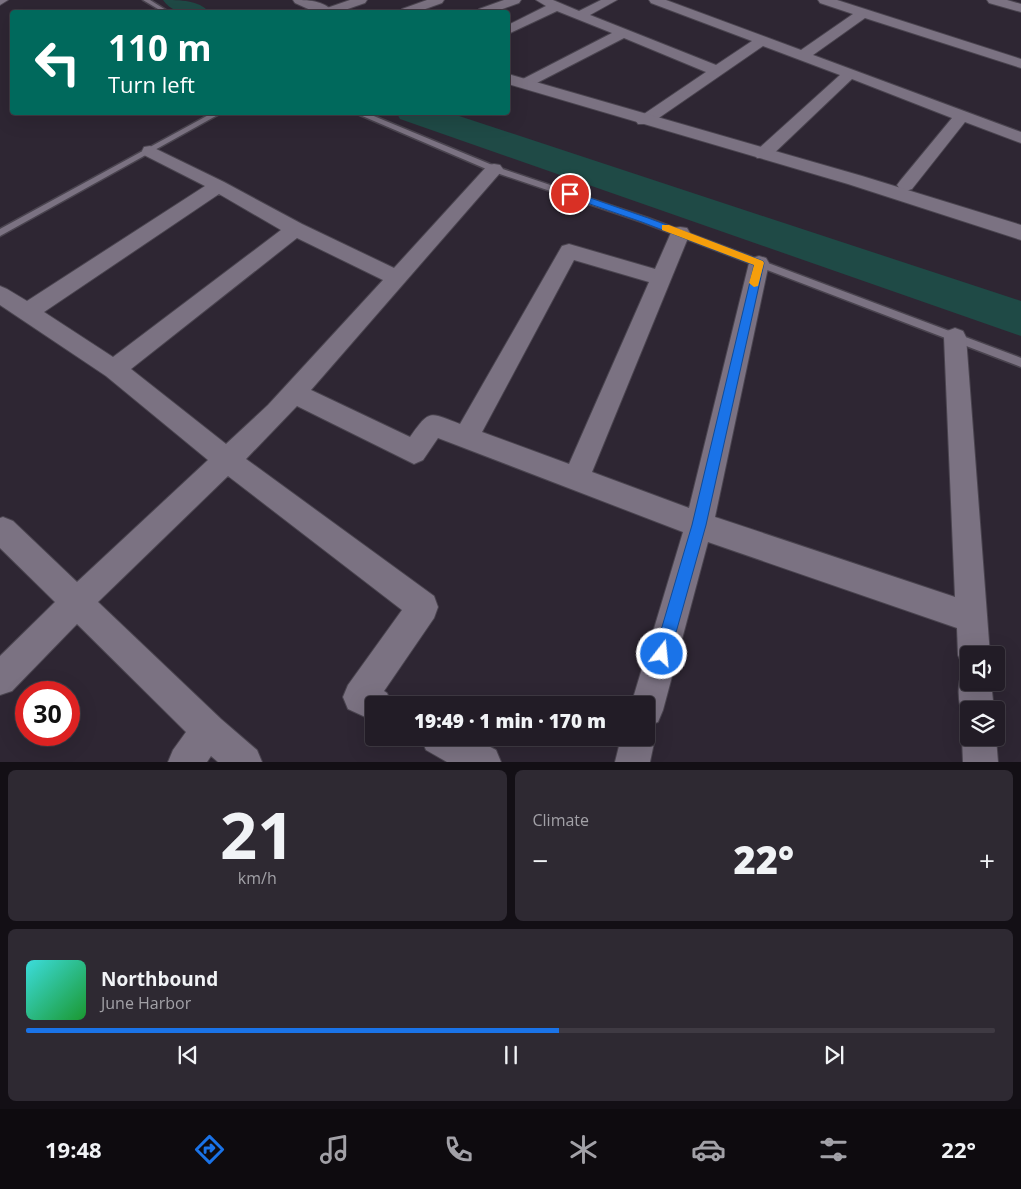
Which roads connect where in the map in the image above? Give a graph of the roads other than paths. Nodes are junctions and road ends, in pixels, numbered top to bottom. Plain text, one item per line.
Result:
1 (146, 0) edge
2 (300, 0) edge
3 (361, 0) edge
4 (438, 0) edge
5 (515, 0) edge
6 (542, 0) edge
7 (611, 0) edge
8 (655, 0) edge
9 (824, 0) edge
10 (993, 0) edge
11 (557, 6) junction
12 (1021, 8) edge
13 (163, 10) edge
14 (323, 10) edge
15 (334, 10) edge
16 (412, 10) edge
17 (489, 10) edge
18 (863, 13) junction
19 (580, 15) junction
20 (510, 29) edge
21 (623, 33) junction
22 (761, 41) junction
23 (802, 56) junction
24 (1021, 64) edge
25 (717, 71) junction
26 (849, 74) junction
27 (516, 82) edge
28 (215, 115) edge
29 (363, 115) edge
30 (962, 116) junction
31 (644, 121) junction
32 (1021, 138) edge
33 (150, 151) junction
34 (763, 154) junction
35 (494, 169) junction
36 (906, 185) dead end
37 (218, 186) junction
38 (294, 229) junction
39 (0, 233) edge
40 (680, 233) junction
41 (1021, 233) edge
42 (759, 263) junction
43 (396, 278) junction
44 (660, 278) junction
45 (0, 294) edge
46 (27, 312) junction
47 (955, 337) junction
48 (1021, 362) edge
49 (114, 369) junction
50 (294, 393) junction
51 (466, 438) junction
52 (227, 460) junction
53 (576, 479) junction
54 (699, 525) junction
55 (0, 533) edge
56 (77, 602) junction
57 (971, 618) junction
58 (973, 646) edge
59 (0, 679) edge
60 (650, 696) edge
61 (365, 700) edge
62 (209, 731) junction
63 (453, 746) edge
64 (636, 746) edge
65 (979, 746) edge
66 (185, 762) edge
67 (245, 762) edge
68 (484, 762) edge
69 (632, 762) edge
70 (980, 762) edge

1 - 13 lane
2 - 14 street
3 - 15 street
4 - 16 street
5 - 17 street
6 - 11 street
7 - 19 street
8 - 22 street
9 - 18 street
10 - 12 street
11 - 19 street
11 - 20 street
18 - 23 street
18 - 24 street
19 - 21 street
21 - 25 street
21 - 27 street
22 - 23 street
22 - 25 street
23 - 26 street
25 - 31 street
26 - 30 street
26 - 34 street
27 - 31 street
28 - 33 lane
29 - 35 lane
30 - 32 street
30 - 36 street
31 - 34 street
33 - 37 street
33 - 39 lane
34 - 41 street
35 - 40 lane
35 - 43 street
37 - 38 street
37 - 46 street
38 - 43 street
38 - 49 street
40 - 42 lane
40 - 44 street
42 - 47 lane
42 - 54 street
43 - 50 street
44 - 51 street
44 - 53 street
45 - 46 street
46 - 49 street
47 - 48 lane
47 - 57 street
49 - 52 street
50 - 51 street
50 - 52 street
51 - 53 street
52 - 56 street
52 - 61 street
53 - 54 street
54 - 57 street
54 - 60 street
55 - 56 street
56 - 59 street
56 - 62 street
57 - 58 street
62 - 66 street
62 - 67 street
63 - 68 street
64 - 69 street
65 - 70 street

